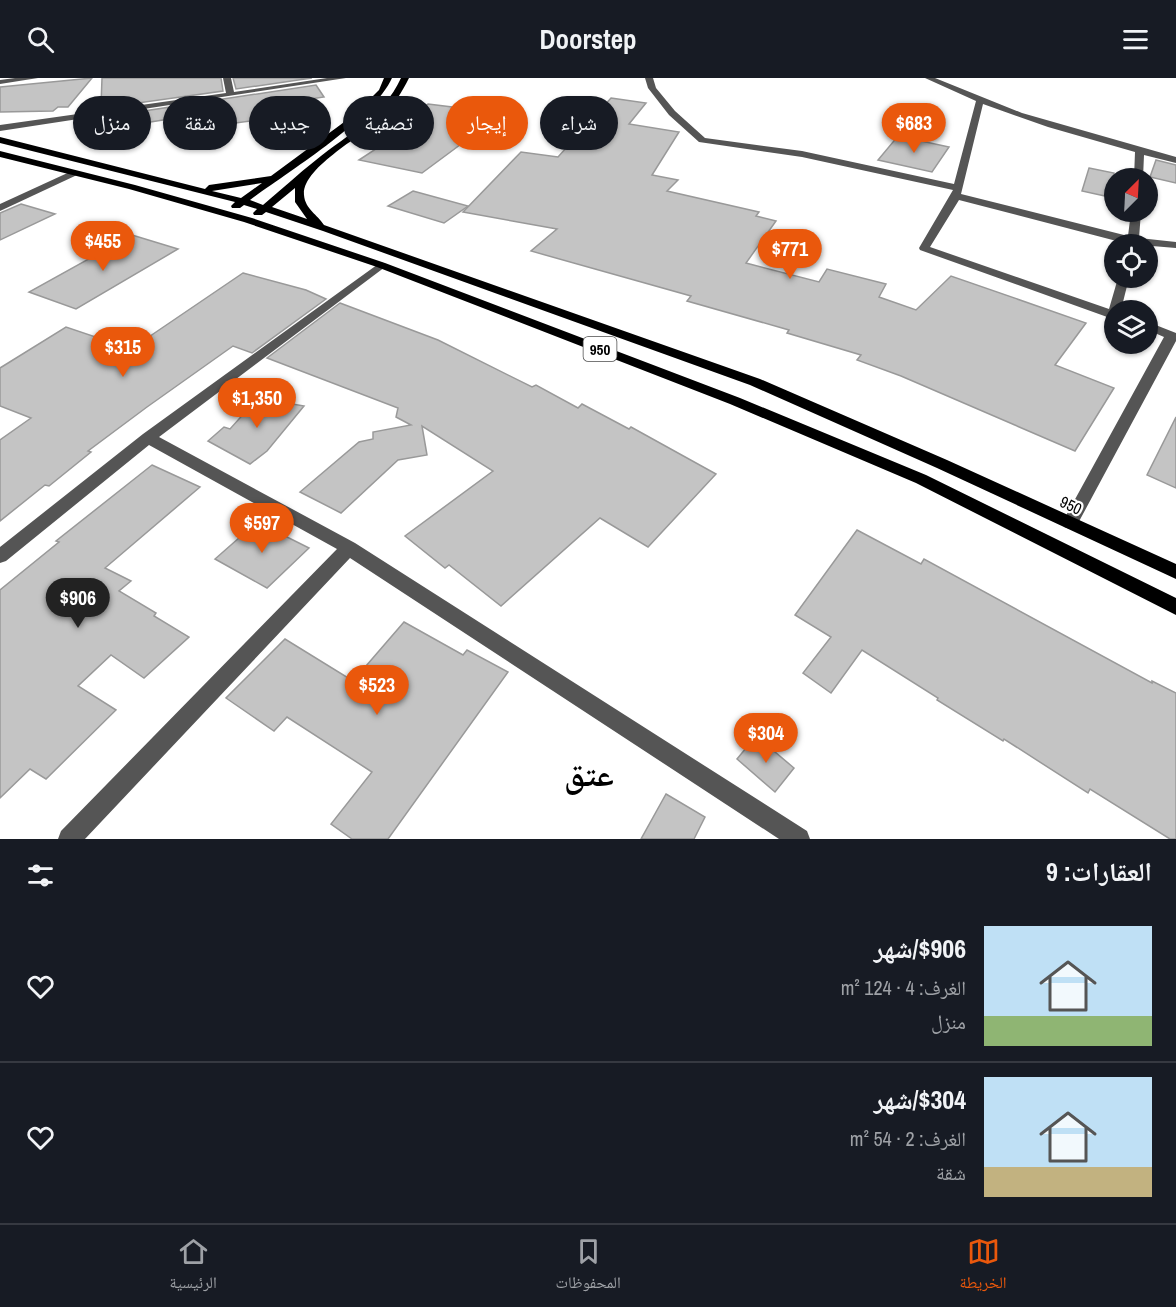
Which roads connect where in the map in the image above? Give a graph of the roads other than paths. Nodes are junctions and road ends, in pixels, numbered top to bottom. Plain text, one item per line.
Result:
1 (32, 78) edge
2 (227, 78) edge
3 (342, 78) edge
4 (388, 78) edge
5 (405, 78) edge
6 (649, 78) edge
7 (929, 78) edge
8 (953, 78) edge
9 (0, 82) edge
10 (231, 93) junction
11 (982, 96) junction
12 (1066, 120) dead end
13 (0, 128) edge
14 (0, 140) edge
15 (1176, 150) edge
16 (1140, 151) junction
17 (0, 154) edge
18 (1176, 160) edge
19 (316, 165) junction
20 (1139, 168) edge
21 (284, 170) junction
22 (74, 173) junction
23 (180, 185) junction
24 (956, 192) junction
25 (242, 201) junction
26 (0, 208) edge
27 (264, 209) junction
28 (225, 214) junction
29 (248, 220) junction
30 (327, 229) junction
31 (1104, 234) edge
32 (1158, 244) edge
33 (1176, 244) edge
34 (381, 265) junction
35 (1104, 310) edge
36 (1158, 330) edge
37 (1174, 336) edge
38 (148, 438) junction
39 (1070, 523) junction
40 (349, 548) junction
41 (0, 556) edge
42 (1176, 572) edge
43 (1176, 607) edge
44 (69, 839) edge
45 (799, 839) edge

1 - 9 street
2 - 10 street
3 - 10 street
4 - 21 main road
5 - 19 main road
6 - 24 street
7 - 11 street
8 - 11 street
10 - 13 street
11 - 16 street
11 - 24 street
12 - 15 street
14 - 23 main road, 950 / 950
16 - 18 street
16 - 20 street
17 - 22 main road, 950
19 - 27 main road
19 - 30 main road
21 - 23 main road
21 - 25 main road
22 - 26 street
22 - 28 main road, 950
23 - 25 main road, 950 / 950
24 - 31 street
24 - 35 street
25 - 27 main road, 950 / 950
25 - 28 main road
27 - 29 main road
27 - 30 main road, 950 / 950
28 - 29 main road, 950
29 - 34 main road, 950
30 - 39 main road, 950 / 950
32 - 33 street
34 - 38 street
34 - 43 main road, 950
36 - 37 street
37 - 39 street
38 - 40 street
38 - 41 street
39 - 42 main road, 950 / 950
40 - 44 street
40 - 45 street

